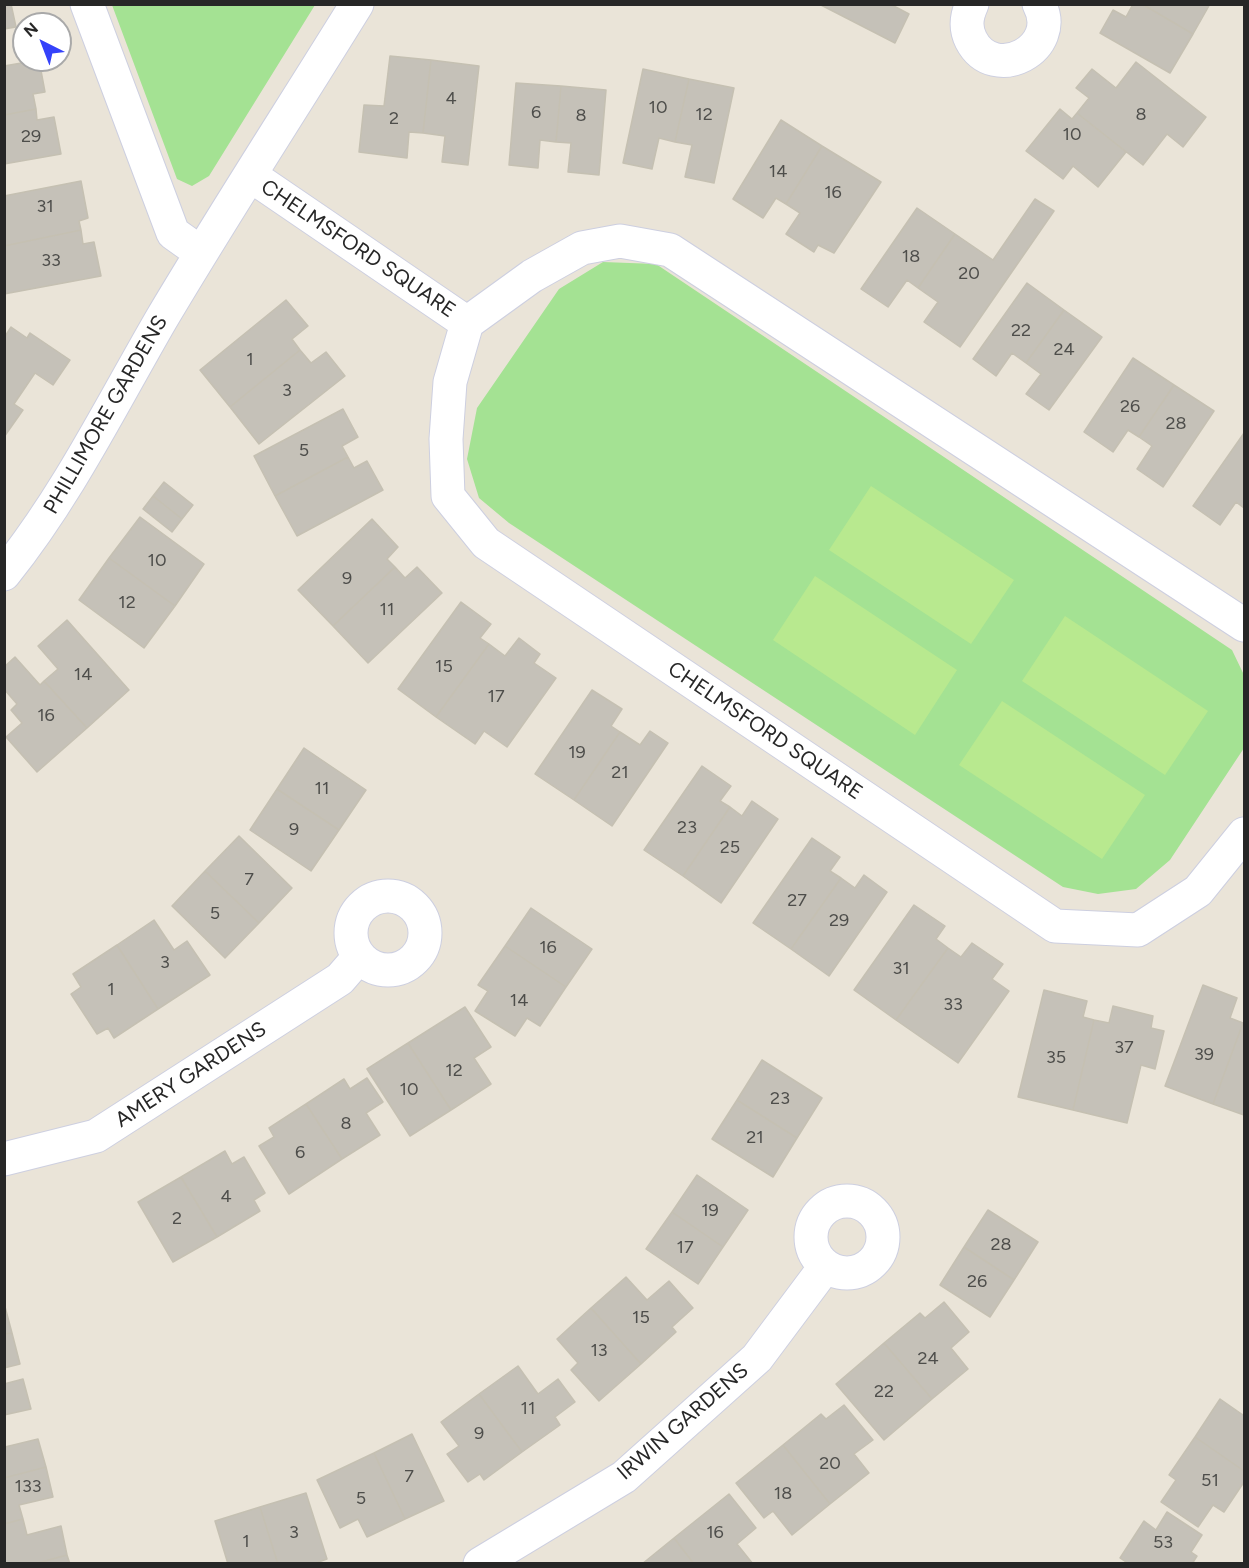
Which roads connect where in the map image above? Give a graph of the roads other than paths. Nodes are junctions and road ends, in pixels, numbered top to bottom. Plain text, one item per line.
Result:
1 (87, 4) edge
2 (357, 4) edge
3 (972, 4) edge
4 (1039, 4) edge
5 (250, 175) junction
6 (201, 253) junction
7 (466, 323) junction
8 (4, 574) edge
9 (1245, 625) edge
10 (1244, 838) edge
11 (359, 957) dead end
12 (4, 1159) edge
13 (825, 1267) dead end
14 (480, 1563) edge

1 - 6 street
2 - 5 street, PHILLIMORE GARDENS
3 - 4 street
5 - 6 street, PHILLIMORE GARDENS
5 - 7 street, CHELMSFORD SQUARE
6 - 8 street, PHILLIMORE GARDENS
7 - 9 street, CHELMSFORD SQUARE
7 - 10 street, CHELMSFORD SQUARE
11 - 12 street, AMERY GARDENS
13 - 14 street, IRWIN GARDENS

